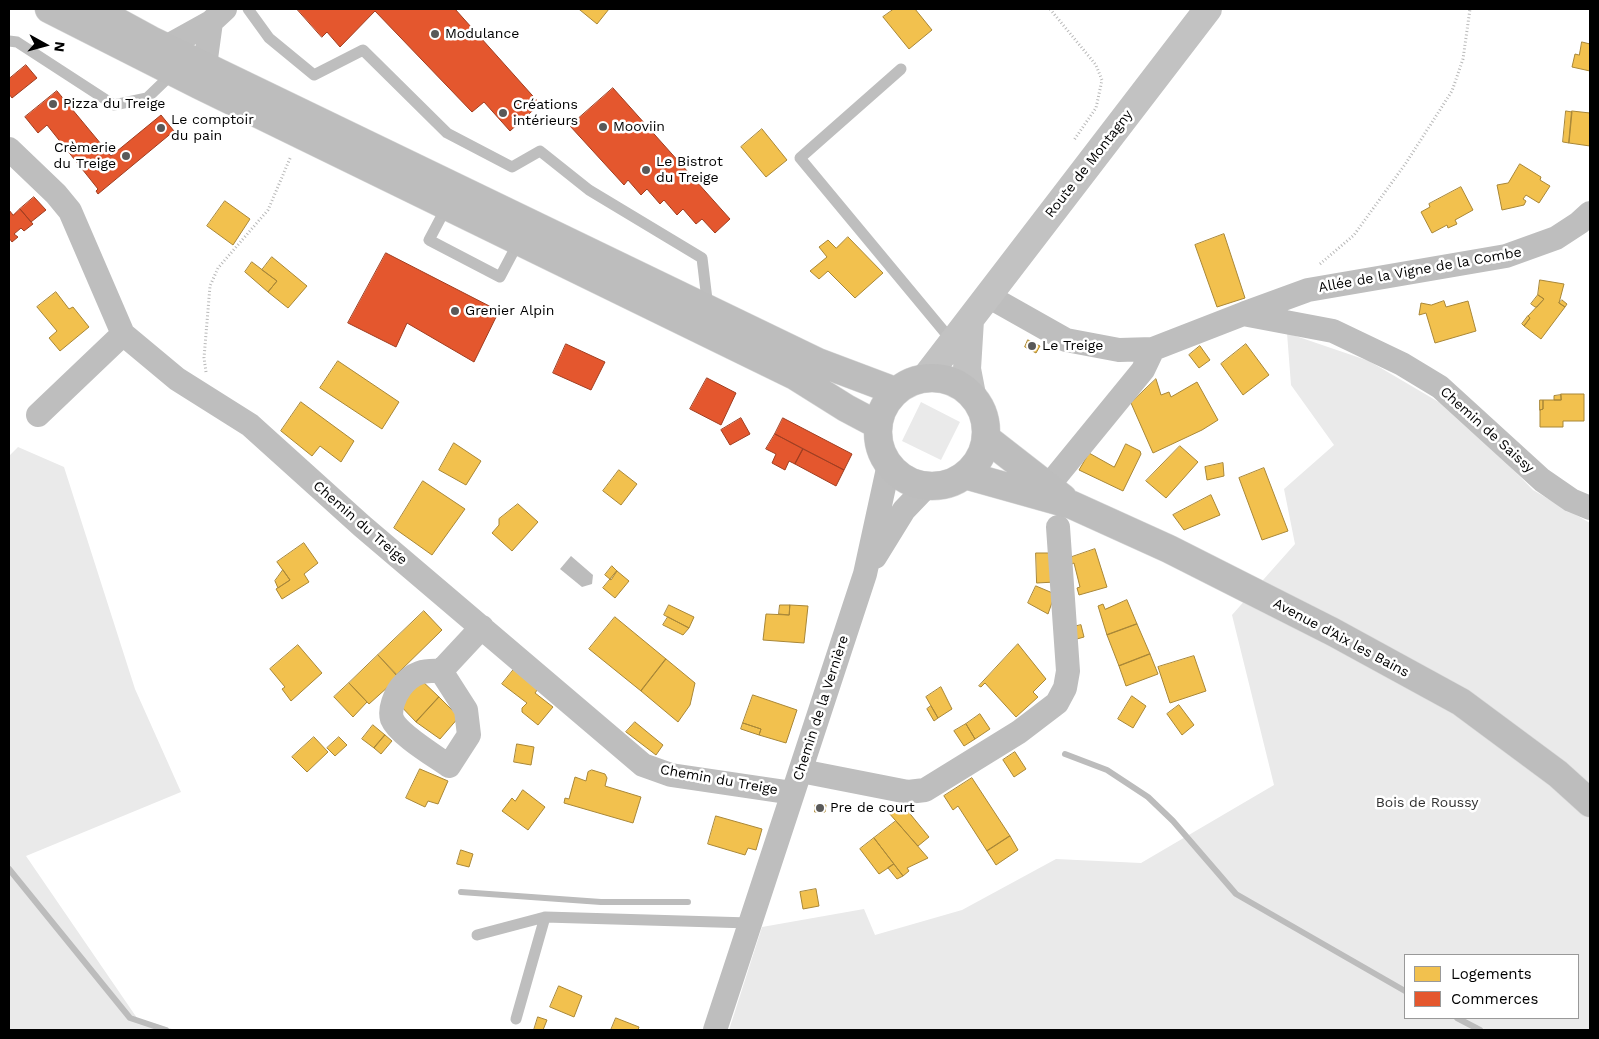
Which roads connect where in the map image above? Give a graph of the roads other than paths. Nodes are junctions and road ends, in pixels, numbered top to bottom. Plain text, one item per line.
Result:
1 (49, 9) edge
2 (94, 9) edge
3 (248, 9) edge
4 (1208, 9) edge
5 (218, 15) edge
6 (9, 42) edge
7 (166, 47) junction
8 (204, 66) junction
9 (902, 68) dead end
10 (174, 72) junction
11 (9, 149) edge
12 (447, 206) junction
13 (1590, 213) edge
14 (519, 241) junction
15 (988, 296) junction
16 (708, 309) junction
17 (1243, 314) junction
18 (970, 320) junction
19 (123, 334) junction
20 (952, 341) junction
21 (1153, 349) junction
22 (924, 378) junction
23 (895, 392) junction
24 (972, 395) junction
25 (38, 415) dead end
26 (878, 425) junction
27 (986, 438) junction
28 (889, 464) junction
29 (965, 475) junction
30 (1049, 485) junction
31 (926, 486) junction
32 (1590, 508) edge
33 (1065, 516) junction
34 (865, 574) junction
35 (482, 627) junction
36 (442, 671) dead end
37 (797, 782) junction
38 (1590, 803) edge
39 (545, 917) junction
40 (750, 923) junction
41 (477, 935) dead end
42 (516, 1019) dead end
43 (715, 1030) edge

1 - 10 main road
2 - 7 main road
3 - 16 lane
4 - 15 street, Route de Montagny
5 - 7 street
5 - 8 street
6 - 10 lane
7 - 8 main road
8 - 16 main road
9 - 20 lane
10 - 12 main road
11 - 19 street, Chemin du Treige
12 - 14 main road
12 - 14 lane
13 - 17 street, Allée de la Vigne de la Combe
14 - 26 main road
15 - 18 street, Route de Montagny
15 - 21 street
16 - 23 main road
17 - 21 street
17 - 32 street, Chemin de Saissy
18 - 20 street, Route de Montagny
18 - 24 street
19 - 25 street
19 - 35 street, Chemin du Treige
20 - 22 street, Route de Montagny
21 - 30 street
22 - 23 main road
22 - 24 main road
23 - 26 main road
24 - 27 main road
26 - 28 main road
27 - 29 main road
27 - 30 main road
28 - 31 main road
28 - 34 street, Chemin de la Vernière
29 - 31 main road
29 - 33 main road
30 - 33 main road
31 - 34 street, Chemin de la Vernière
33 - 37 street, Chemin du Treige
33 - 38 main road, Avenue d'Aix les Bains
34 - 37 street, Chemin de la Vernière
35 - 36 street
35 - 37 street, Chemin du Treige
37 - 40 street, Chemin de la Vernière
39 - 40 lane
39 - 41 lane
39 - 42 lane
40 - 43 street, Chemin de la Vernière

